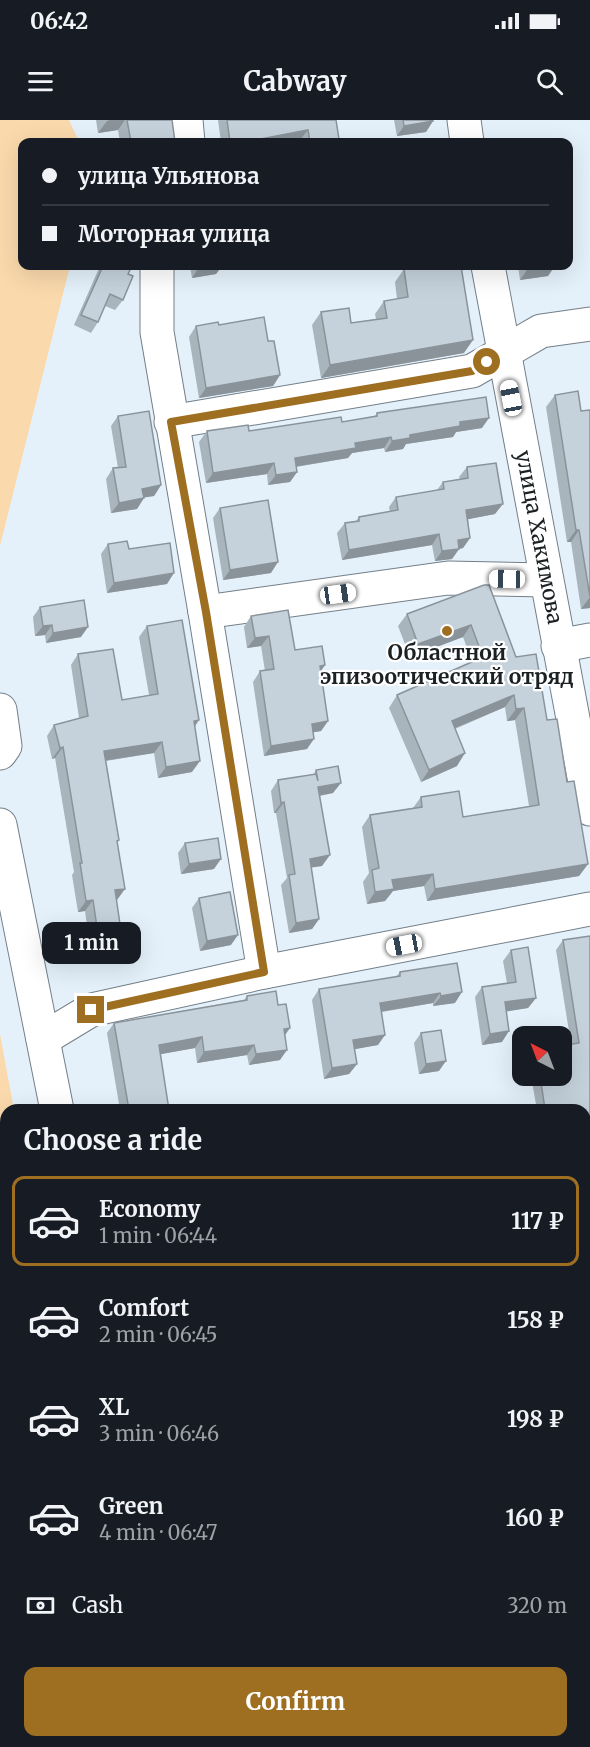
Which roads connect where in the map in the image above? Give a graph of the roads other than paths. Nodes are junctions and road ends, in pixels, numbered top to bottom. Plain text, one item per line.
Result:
1 (186, 120) edge
2 (464, 120) edge
3 (188, 138) edge
4 (466, 138) edge
5 (157, 270) edge
6 (489, 270) edge
7 (590, 324) edge
8 (502, 352) junction
9 (171, 422) junction
10 (546, 580) junction
11 (206, 612) junction
12 (590, 640) edge
13 (558, 646) junction
14 (0, 710) edge
15 (0, 753) edge
16 (590, 809) edge
17 (0, 825) edge
18 (590, 909) edge
19 (264, 972) junction
20 (43, 1039) junction
21 (56, 1104) edge

1 - 3 street
2 - 4 street
5 - 9 street
6 - 8 street, улица Хакимова
7 - 8 street
8 - 9 street
8 - 10 street, улица Хакимова
9 - 11 street
10 - 11 street
10 - 13 street, улица Хакимова
11 - 19 street
12 - 13 street
13 - 16 street, улица Хакимова
14 - 15 street
17 - 20 street
18 - 19 street
19 - 20 street
20 - 21 street

